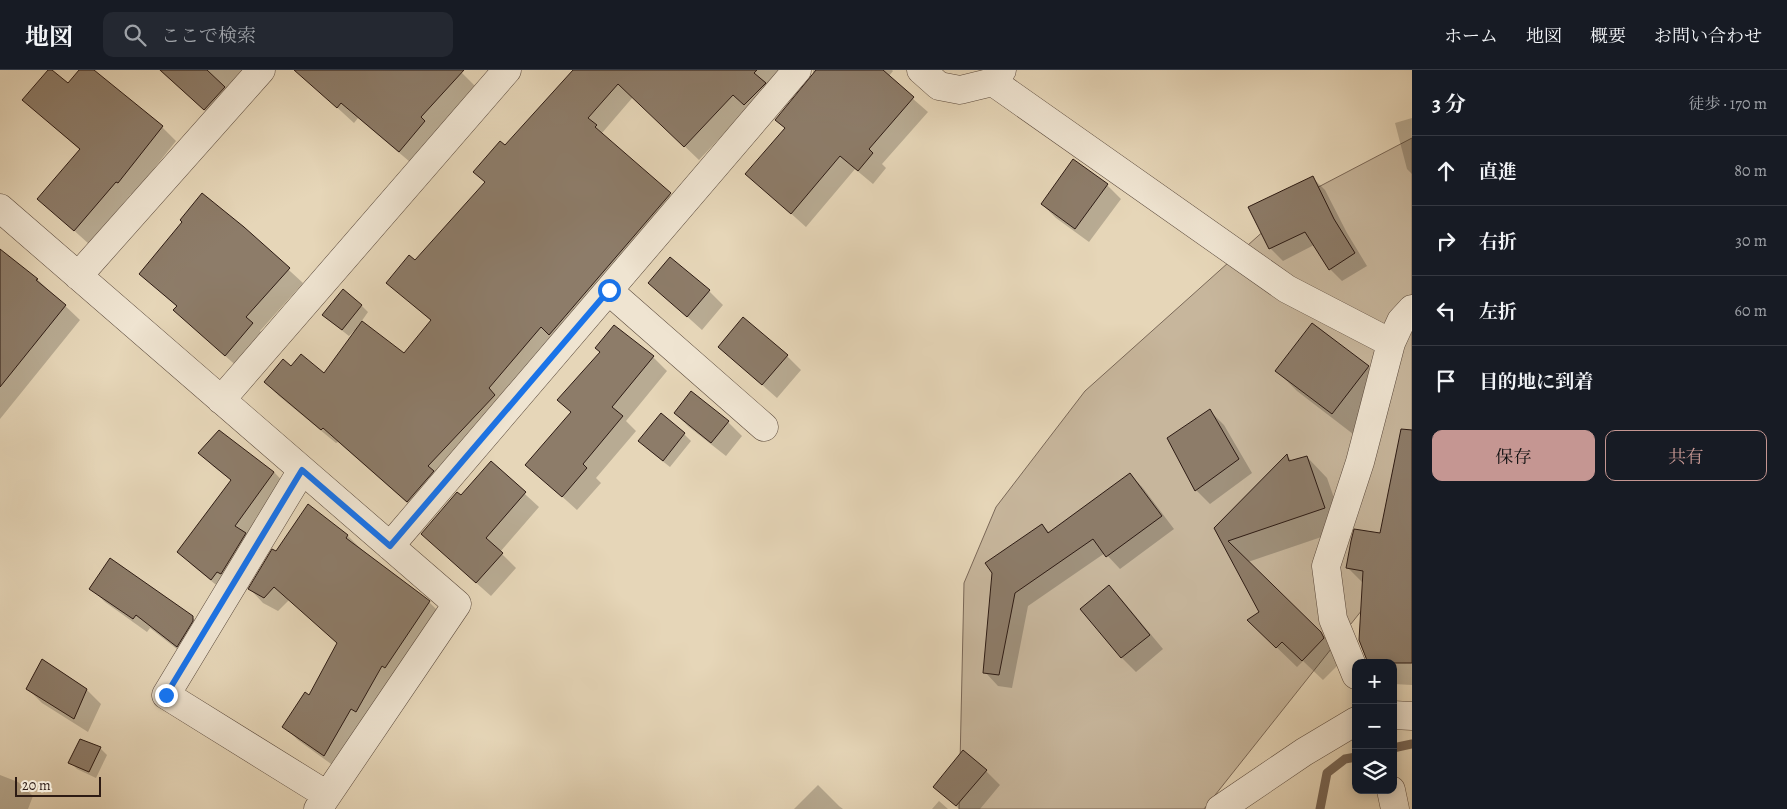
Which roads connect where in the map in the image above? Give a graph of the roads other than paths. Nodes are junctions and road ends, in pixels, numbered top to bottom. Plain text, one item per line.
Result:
1 (261, 70) edge
2 (797, 70) edge
3 (921, 70) edge
4 (495, 74) edge
5 (998, 76) edge
6 (0, 208) edge
7 (78, 276) junction
8 (609, 290) junction
9 (1412, 309) edge
10 (1392, 343) junction
11 (221, 400) junction
12 (764, 427) dead end
13 (302, 470) junction
14 (390, 546) junction
15 (1352, 665) edge
16 (1397, 715) edge
17 (1412, 716) edge
18 (1352, 724) edge
19 (1392, 794) edge
20 (322, 802) edge
21 (1220, 809) edge
22 (1395, 809) edge

1 - 7 street
2 - 8 street
3 - 5 street
4 - 11 street
5 - 10 street
6 - 7 street
7 - 11 street
8 - 12 street
8 - 14 street
9 - 10 street
10 - 15 street
11 - 13 street
13 - 14 street
13 - 20 street
14 - 20 street
16 - 17 street
18 - 21 street
19 - 22 street

